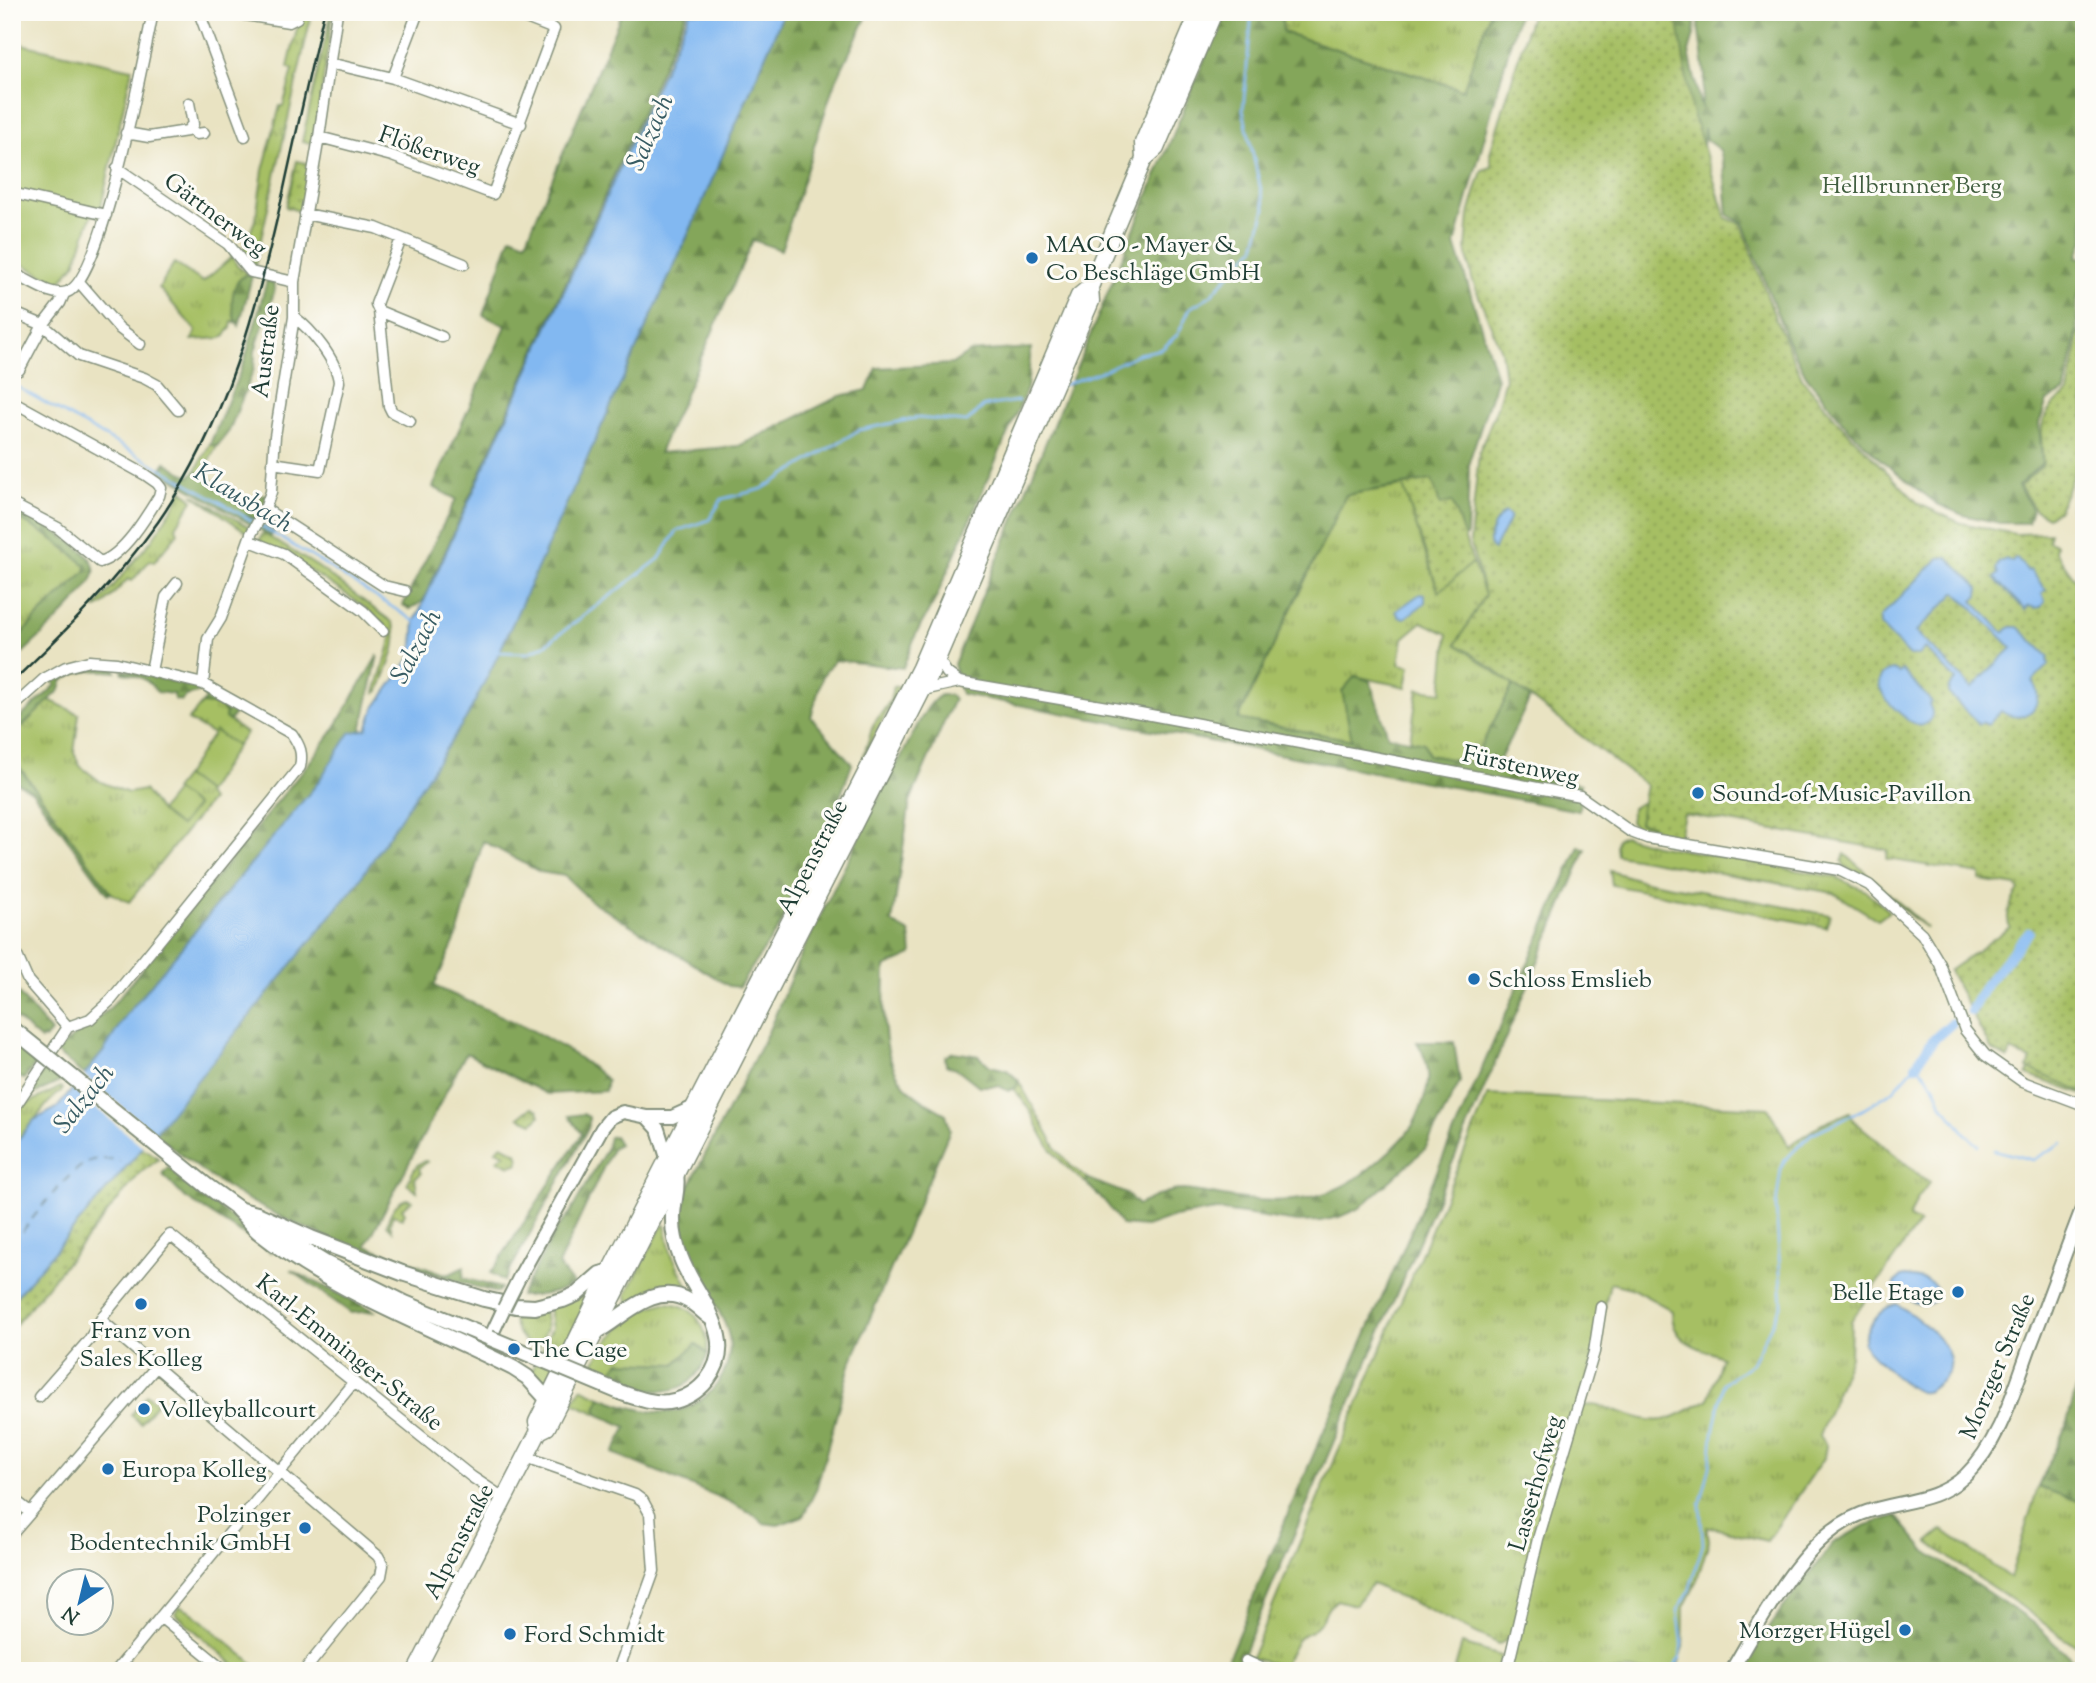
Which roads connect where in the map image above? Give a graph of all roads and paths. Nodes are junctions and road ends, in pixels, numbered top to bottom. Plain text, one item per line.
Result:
1 (153, 12) edge
2 (199, 12) edge
3 (226, 12) edge
4 (298, 12) edge
5 (337, 12) edge
6 (418, 12) edge
7 (511, 12) edge
8 (1199, 12) edge
9 (1214, 12) edge
10 (329, 63) junction
11 (393, 78) junction
12 (189, 103) dead end
13 (521, 124) junction
14 (190, 129) junction
15 (126, 133) junction
16 (204, 133) dead end
17 (245, 136) dead end
18 (320, 137) junction
19 (1144, 159) junction
20 (117, 168) junction
21 (12, 193) edge
22 (305, 214) junction
23 (106, 215) junction
24 (401, 239) junction
25 (464, 264) dead end
26 (12, 273) edge
27 (294, 282) junction
28 (80, 283) junction
29 (1090, 286) junction
30 (64, 294) junction
31 (379, 311) junction
32 (12, 312) edge
33 (294, 317) junction
34 (43, 325) junction
35 (442, 337) dead end
36 (140, 344) dead end
37 (19, 370) dead end
38 (12, 401) edge
39 (178, 410) dead end
40 (410, 421) dead end
41 (272, 463) junction
42 (12, 505) edge
43 (264, 511) junction
44 (250, 538) junction
45 (177, 583) dead end
46 (404, 591) dead end
47 (383, 631) dead end
48 (938, 659) junction
49 (151, 671) junction
50 (959, 682) junction
51 (202, 684) junction
52 (923, 690) junction
53 (12, 708) edge
54 (14, 949) edge
55 (68, 1027) junction
56 (13, 1029) edge
57 (2084, 1105) edge
58 (694, 1107) junction
59 (12, 1111) edge
60 (647, 1117) junction
61 (672, 1167) junction
62 (2084, 1205) edge
63 (237, 1209) junction
64 (610, 1271) junction
65 (1601, 1307) dead end
66 (712, 1319) junction
67 (101, 1320) junction
68 (596, 1332) junction
69 (490, 1338) junction
70 (155, 1368) junction
71 (354, 1383) junction
72 (39, 1397) dead end
73 (548, 1400) junction
74 (539, 1431) junction
75 (526, 1457) junction
76 (280, 1473) junction
77 (12, 1498) edge
78 (505, 1499) junction
79 (30, 1512) junction
80 (12, 1534) edge
81 (160, 1617) junction
82 (1246, 1661) dead end
83 (116, 1671) edge
84 (226, 1671) edge
85 (304, 1671) edge
86 (416, 1671) edge
87 (618, 1671) edge
88 (1268, 1671) edge
89 (1507, 1671) edge
90 (1731, 1671) edge

1 - 15 street
2 - 17 street
3 - 4 street
5 - 10 street, Austraße
6 - 11 street
7 - 13 street
8 - 19 main road, Alpenstraße
9 - 19 main road, Alpenstraße
10 - 11 street
10 - 18 street, Austraße
11 - 13 street
12 - 14 street
13 - 18 street, Flößerweg
14 - 15 street
14 - 16 street
15 - 20 street
18 - 22 street, Austraße
19 - 29 main road, Alpenstraße
20 - 23 street
20 - 27 street, Gärtnerweg
21 - 23 street
22 - 24 street
22 - 27 street, Austraße
23 - 28 street
24 - 25 street
24 - 31 street
26 - 30 street
27 - 33 street, Austraße
28 - 30 street
28 - 36 street
29 - 48 main road, Alpenstraße
29 - 58 main road, Alpenstraße
30 - 34 street
31 - 35 street
31 - 40 street
32 - 34 street
33 - 41 street, Austraße
33 - 41 street
34 - 37 street
34 - 39 street
38 - 42 street
41 - 43 street, Austraße
43 - 44 street, Austraße
43 - 46 street
44 - 47 street
44 - 51 street, Austraße
45 - 49 street
48 - 50 street
48 - 52 main road, Alpenstraße
49 - 51 street
49 - 53 street
50 - 52 street, Fürstenweg
50 - 57 street, Fürstenweg
51 - 55 street
52 - 61 main road, Alpenstraße
54 - 55 street
55 - 59 street
56 - 63 main road, bridge
58 - 60 street
58 - 61 main road, Alpenstraße
60 - 61 street
60 - 69 street, bridge
61 - 64 main road, Alpenstraße
61 - 66 main road
61 - 68 main road, Alpenstraße
62 - 90 street, Morzger Straße
63 - 64 main road
63 - 69 main road
63 - 73 main road
64 - 73 main road, Alpenstraße
65 - 89 street, Lasserhofweg
66 - 68 main road
66 - 69 main road, bridge
67 - 70 street
67 - 71 street, Karl-Emminger-Straße
67 - 72 street
68 - 74 main road, Alpenstraße
70 - 76 street
70 - 79 street
71 - 76 street
71 - 78 street, Karl-Emminger-Straße
73 - 74 main road, Alpenstraße
74 - 75 main road, Alpenstraße
75 - 78 main road, Alpenstraße
75 - 87 street
76 - 81 street
76 - 85 street
77 - 79 street
78 - 86 main road, Alpenstraße
79 - 80 street
81 - 83 street
81 - 84 street
82 - 88 street

